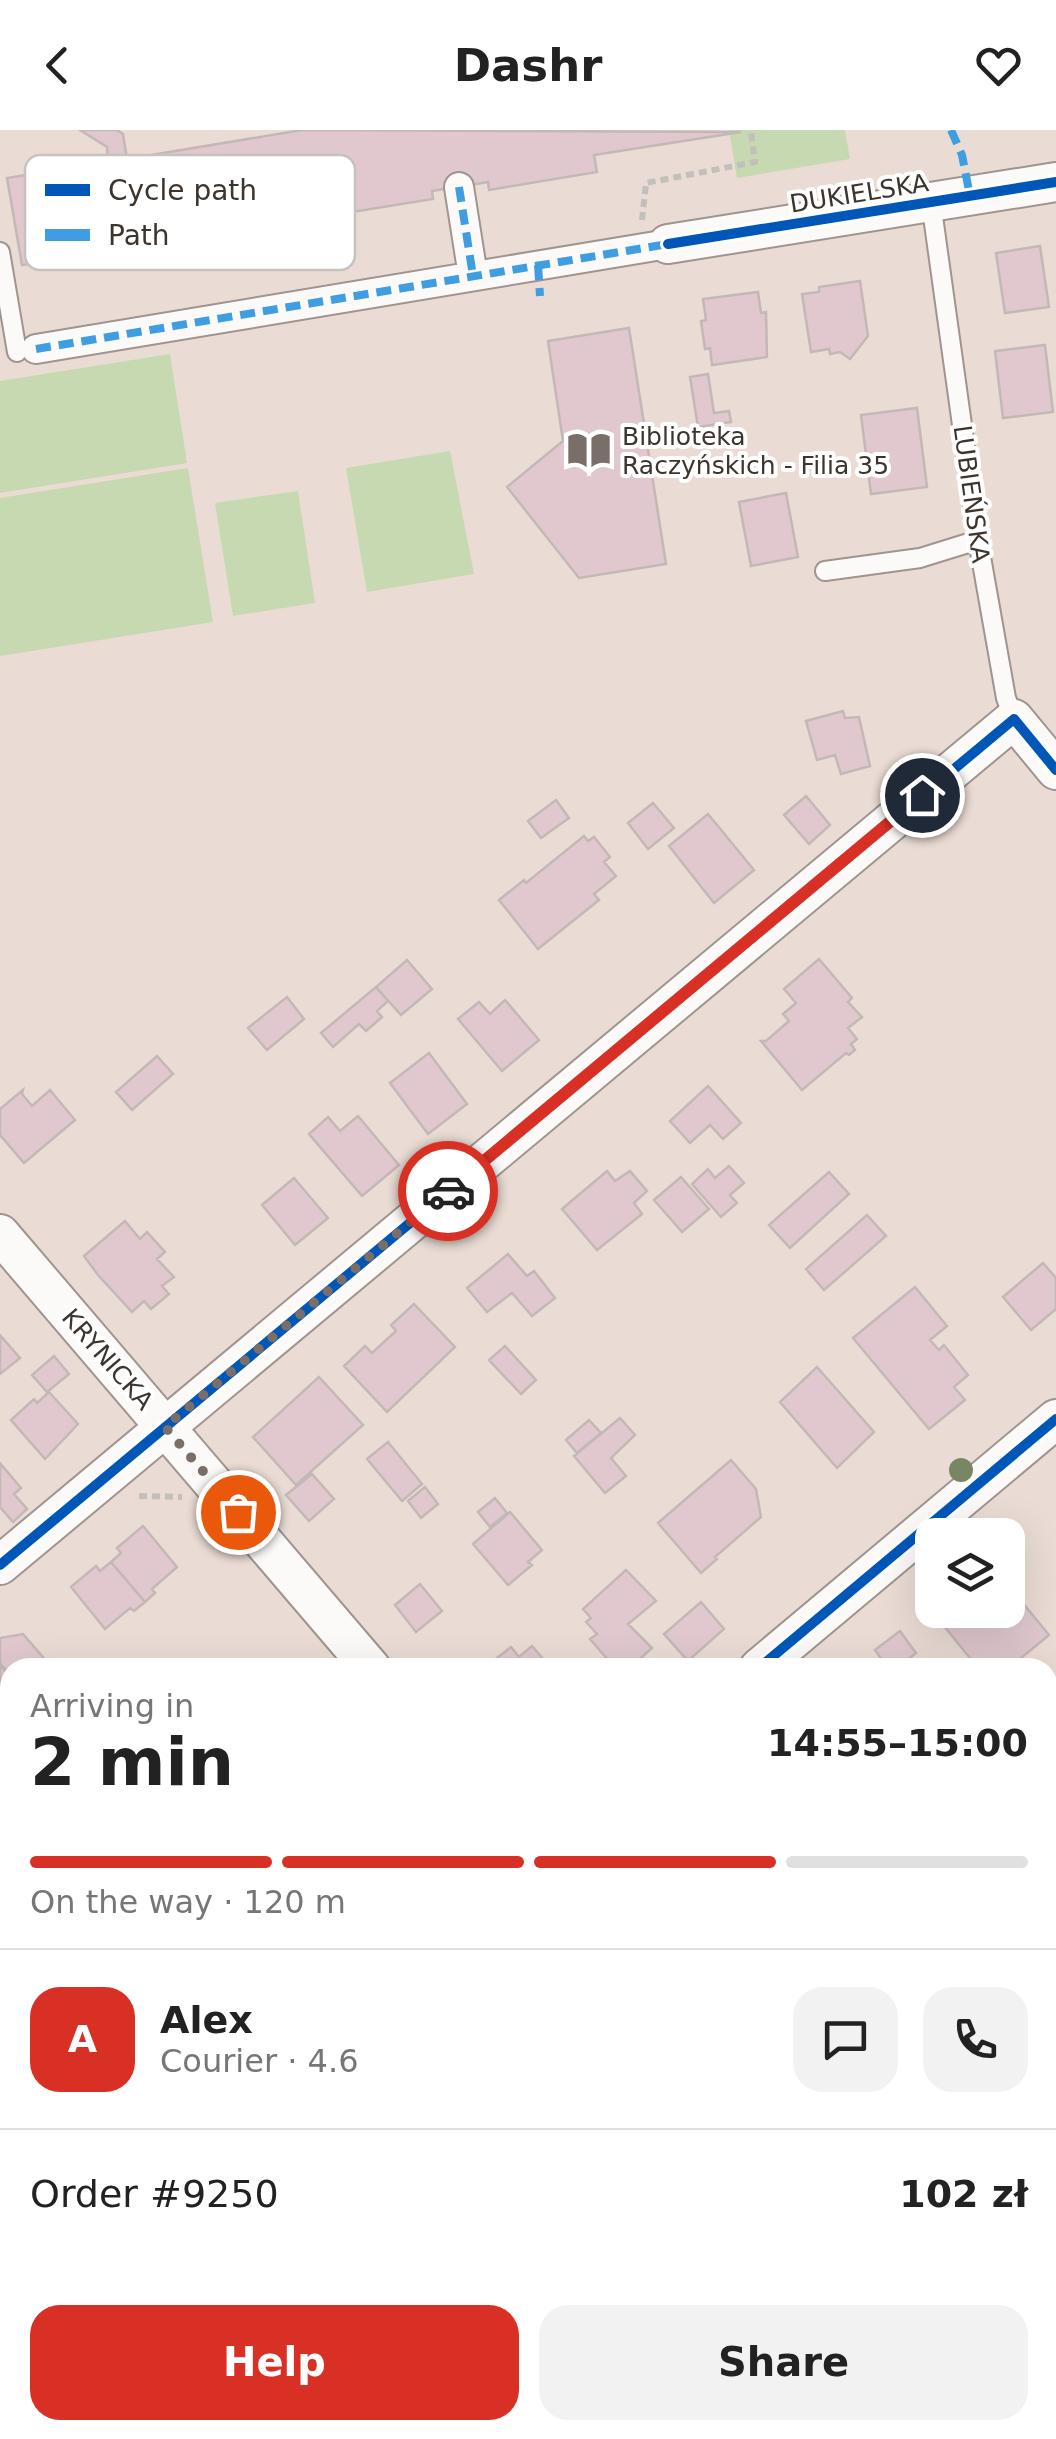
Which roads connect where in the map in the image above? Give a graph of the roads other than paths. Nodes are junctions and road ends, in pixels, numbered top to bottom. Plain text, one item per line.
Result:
1 (1056, 182) edge
2 (459, 187) dead end
3 (931, 202) junction
4 (655, 246) joint
5 (0, 252) edge
6 (472, 276) junction
7 (18, 352) edge
8 (978, 540) junction
9 (826, 571) dead end
10 (1033, 730) edge
11 (1056, 770) edge
12 (0, 1234) edge
13 (1056, 1419) edge
14 (165, 1427) junction
15 (0, 1566) edge
16 (362, 1658) edge
17 (771, 1658) edge

1 - 3 street, DUKIELSKA
2 - 6 street
3 - 4 street, DUKIELSKA
3 - 8 lane, LUBIEŃSKA
4 - 6 street, DUKIELSKA
5 - 7 lane
6 - 7 street, DUKIELSKA
8 - 9 lane
8 - 10 lane, LUBIEŃSKA
10 - 11 street, LUBIEŃSKA
10 - 14 street
12 - 14 street, KRYNICKA
13 - 17 street
14 - 15 street
14 - 16 street, KRYNICKA

